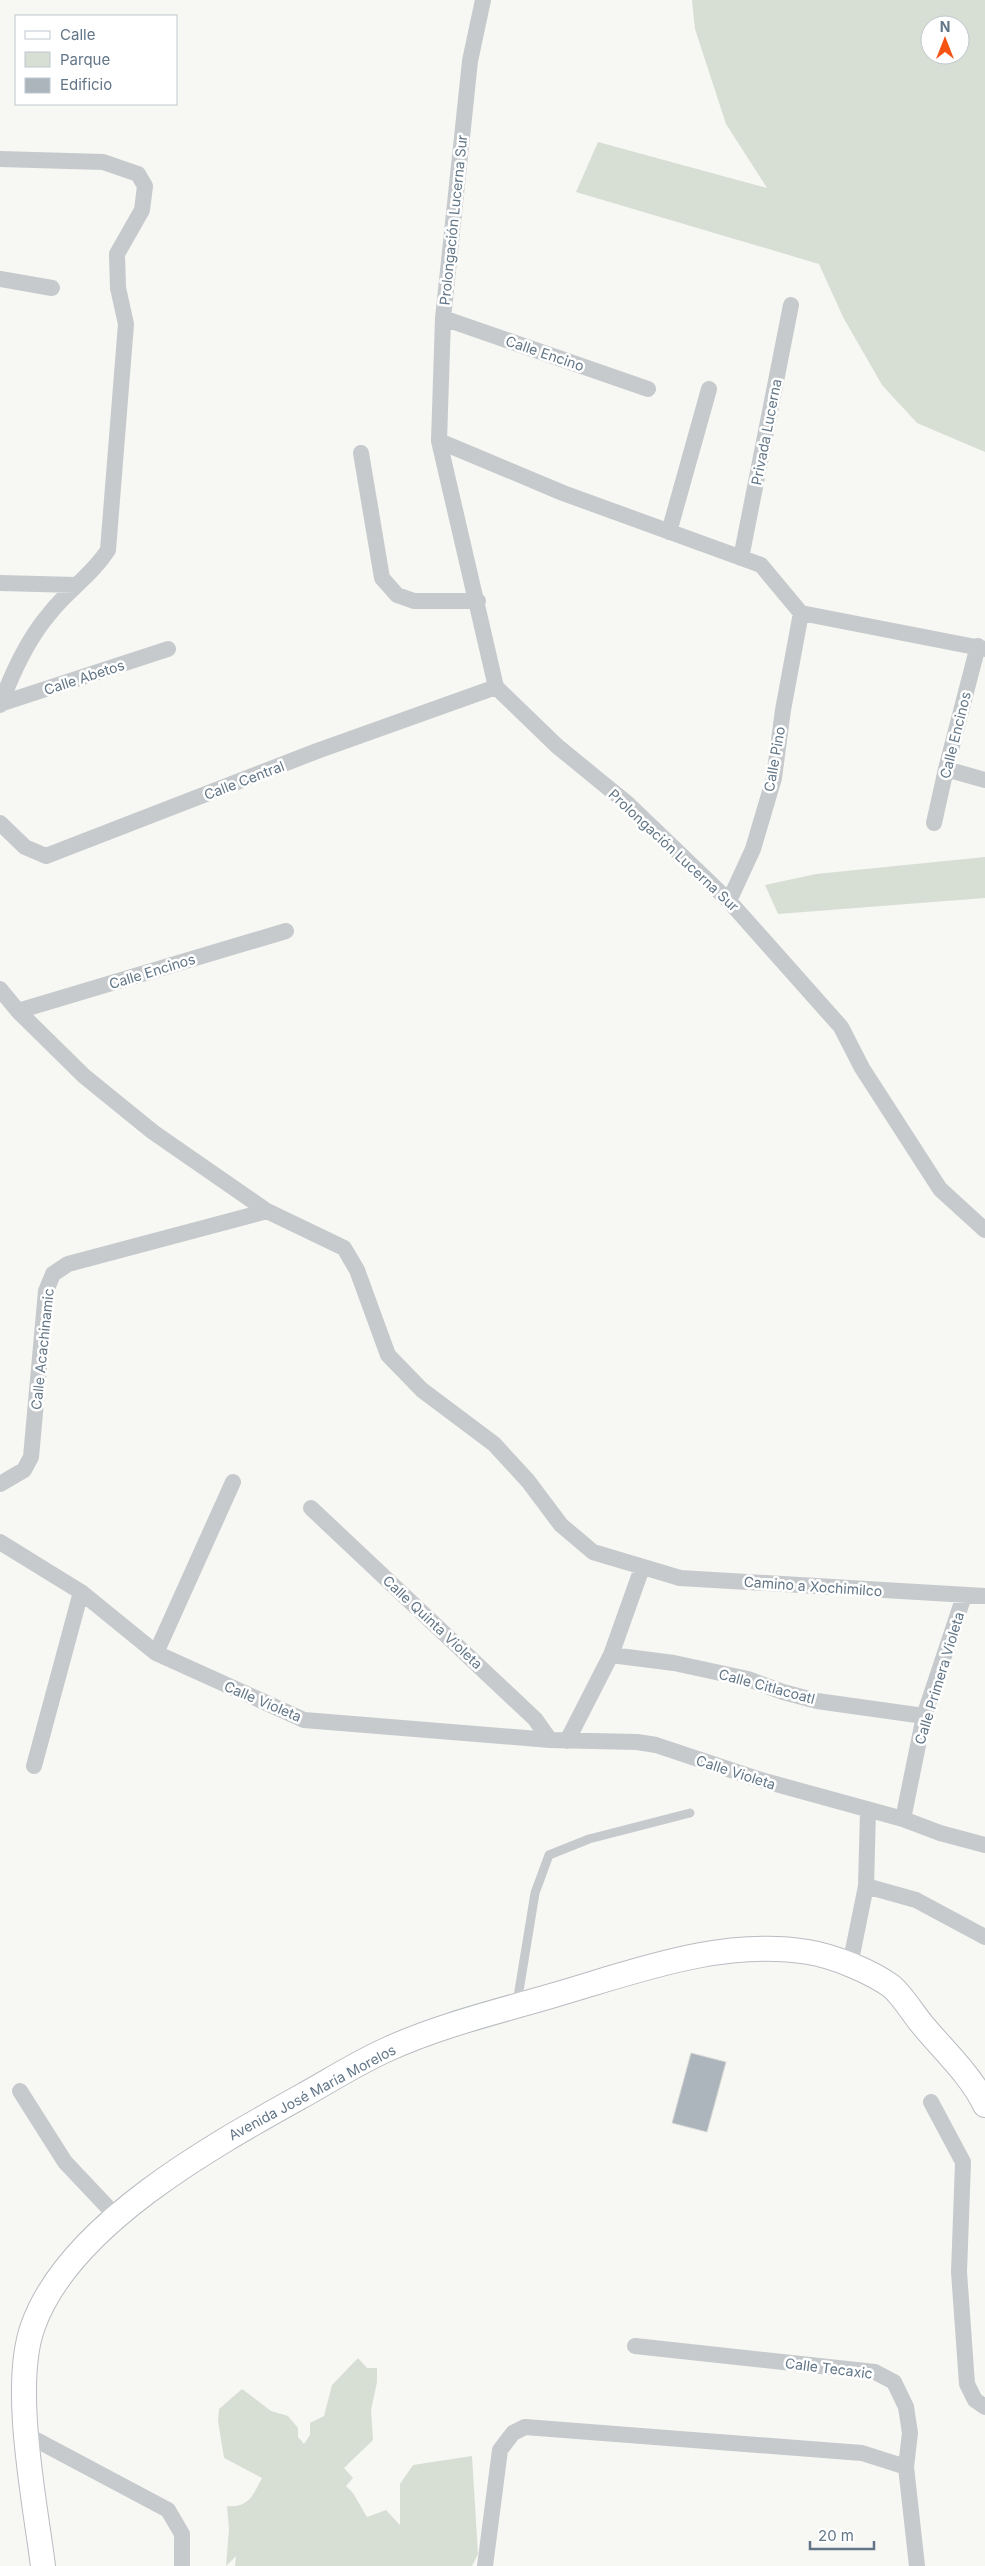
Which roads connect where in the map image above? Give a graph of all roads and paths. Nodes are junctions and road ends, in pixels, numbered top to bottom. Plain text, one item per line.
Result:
1 (483, 0) edge
2 (0, 159) edge
3 (0, 279) edge
4 (52, 288) dead end
5 (791, 305) dead end
6 (443, 318) junction
7 (648, 389) dead end
8 (709, 389) dead end
9 (439, 441) junction
10 (361, 453) dead end
11 (669, 532) junction
12 (741, 558) junction
13 (0, 582) edge
14 (76, 585) junction
15 (478, 601) junction
16 (801, 613) junction
17 (982, 648) edge
18 (168, 649) dead end
19 (496, 688) junction
20 (0, 705) edge
21 (946, 770) junction
22 (985, 780) edge
23 (0, 823) edge
24 (934, 823) dead end
25 (729, 901) junction
26 (286, 931) dead end
27 (0, 989) edge
28 (18, 1011) junction
29 (268, 1211) junction
30 (985, 1230) edge
31 (233, 1482) dead end
32 (0, 1484) edge
33 (311, 1508) dead end
34 (0, 1542) edge
35 (642, 1568) junction
36 (81, 1592) junction
37 (964, 1596) junction
38 (985, 1596) edge
39 (156, 1654) junction
40 (611, 1655) junction
41 (924, 1716) junction
42 (550, 1740) junction
43 (567, 1741) junction
44 (34, 1766) dead end
45 (868, 1811) junction
46 (690, 1813) dead end
47 (903, 1819) junction
48 (985, 1846) edge
49 (866, 1886) junction
50 (985, 1937) edge
51 (850, 1964) junction
52 (517, 2006) junction
53 (20, 2091) dead end
54 (931, 2102) dead end
55 (985, 2105) edge
56 (116, 2216) junction
57 (635, 2346) dead end
58 (985, 2407) edge
59 (27, 2435) junction
60 (906, 2467) junction
61 (44, 2566) edge
62 (182, 2566) edge
63 (485, 2566) edge
64 (917, 2566) edge

1 - 6 street, Prolongación Lucerna Sur
2 - 14 street
3 - 4 street
5 - 12 street, Privada Lucerna
6 - 7 street, Calle Encino
6 - 9 street, Prolongación Lucerna Sur
8 - 11 street
9 - 11 street
9 - 15 street, Prolongación Lucerna Sur
10 - 15 street
11 - 12 street
12 - 16 street
13 - 14 street
14 - 20 street
15 - 19 street, Prolongación Lucerna Sur
16 - 17 street
16 - 25 street, Calle Pino
17 - 21 street, Calle Encinos
18 - 20 street, Calle Abetos
19 - 23 street, Calle Central
19 - 25 street, Prolongación Lucerna Sur
21 - 22 street
21 - 24 street, Calle Encinos
25 - 30 street, Prolongación Lucerna Sur
26 - 28 street, Calle Encinos
27 - 28 street, Camino a Xochimilco
28 - 29 street, Camino a Xochimilco
29 - 32 street, Calle Acachinamic
29 - 35 street, Camino a Xochimilco
31 - 39 street
33 - 42 street, Calle Quinta Violeta
34 - 36 street, Calle Violeta
35 - 37 street, Camino a Xochimilco
35 - 40 street
36 - 39 street, Calle Violeta
36 - 44 street
37 - 38 street, Camino a Xochimilco
37 - 41 street, Calle Primera Violeta
39 - 42 street, Calle Violeta
40 - 41 street, Calle Citlacoatl
40 - 43 street
41 - 47 street, Calle Primera Violeta
42 - 43 street, Calle Violeta
43 - 45 street, Calle Violeta
45 - 47 street, Calle Violeta
45 - 49 street
46 - 52 lane
47 - 48 street, Calle Violeta
49 - 50 street
49 - 51 street
51 - 52 main road, Avenida José María Morelos
51 - 55 main road, Avenida José María Morelos
52 - 56 main road, Avenida José María Morelos
53 - 56 street
54 - 58 street
56 - 59 main road, Avenida José María Morelos
57 - 60 street, Calle Tecaxic
59 - 61 main road, Avenida José María Morelos
59 - 62 street
60 - 63 street
60 - 64 street, Calle Tecaxic

